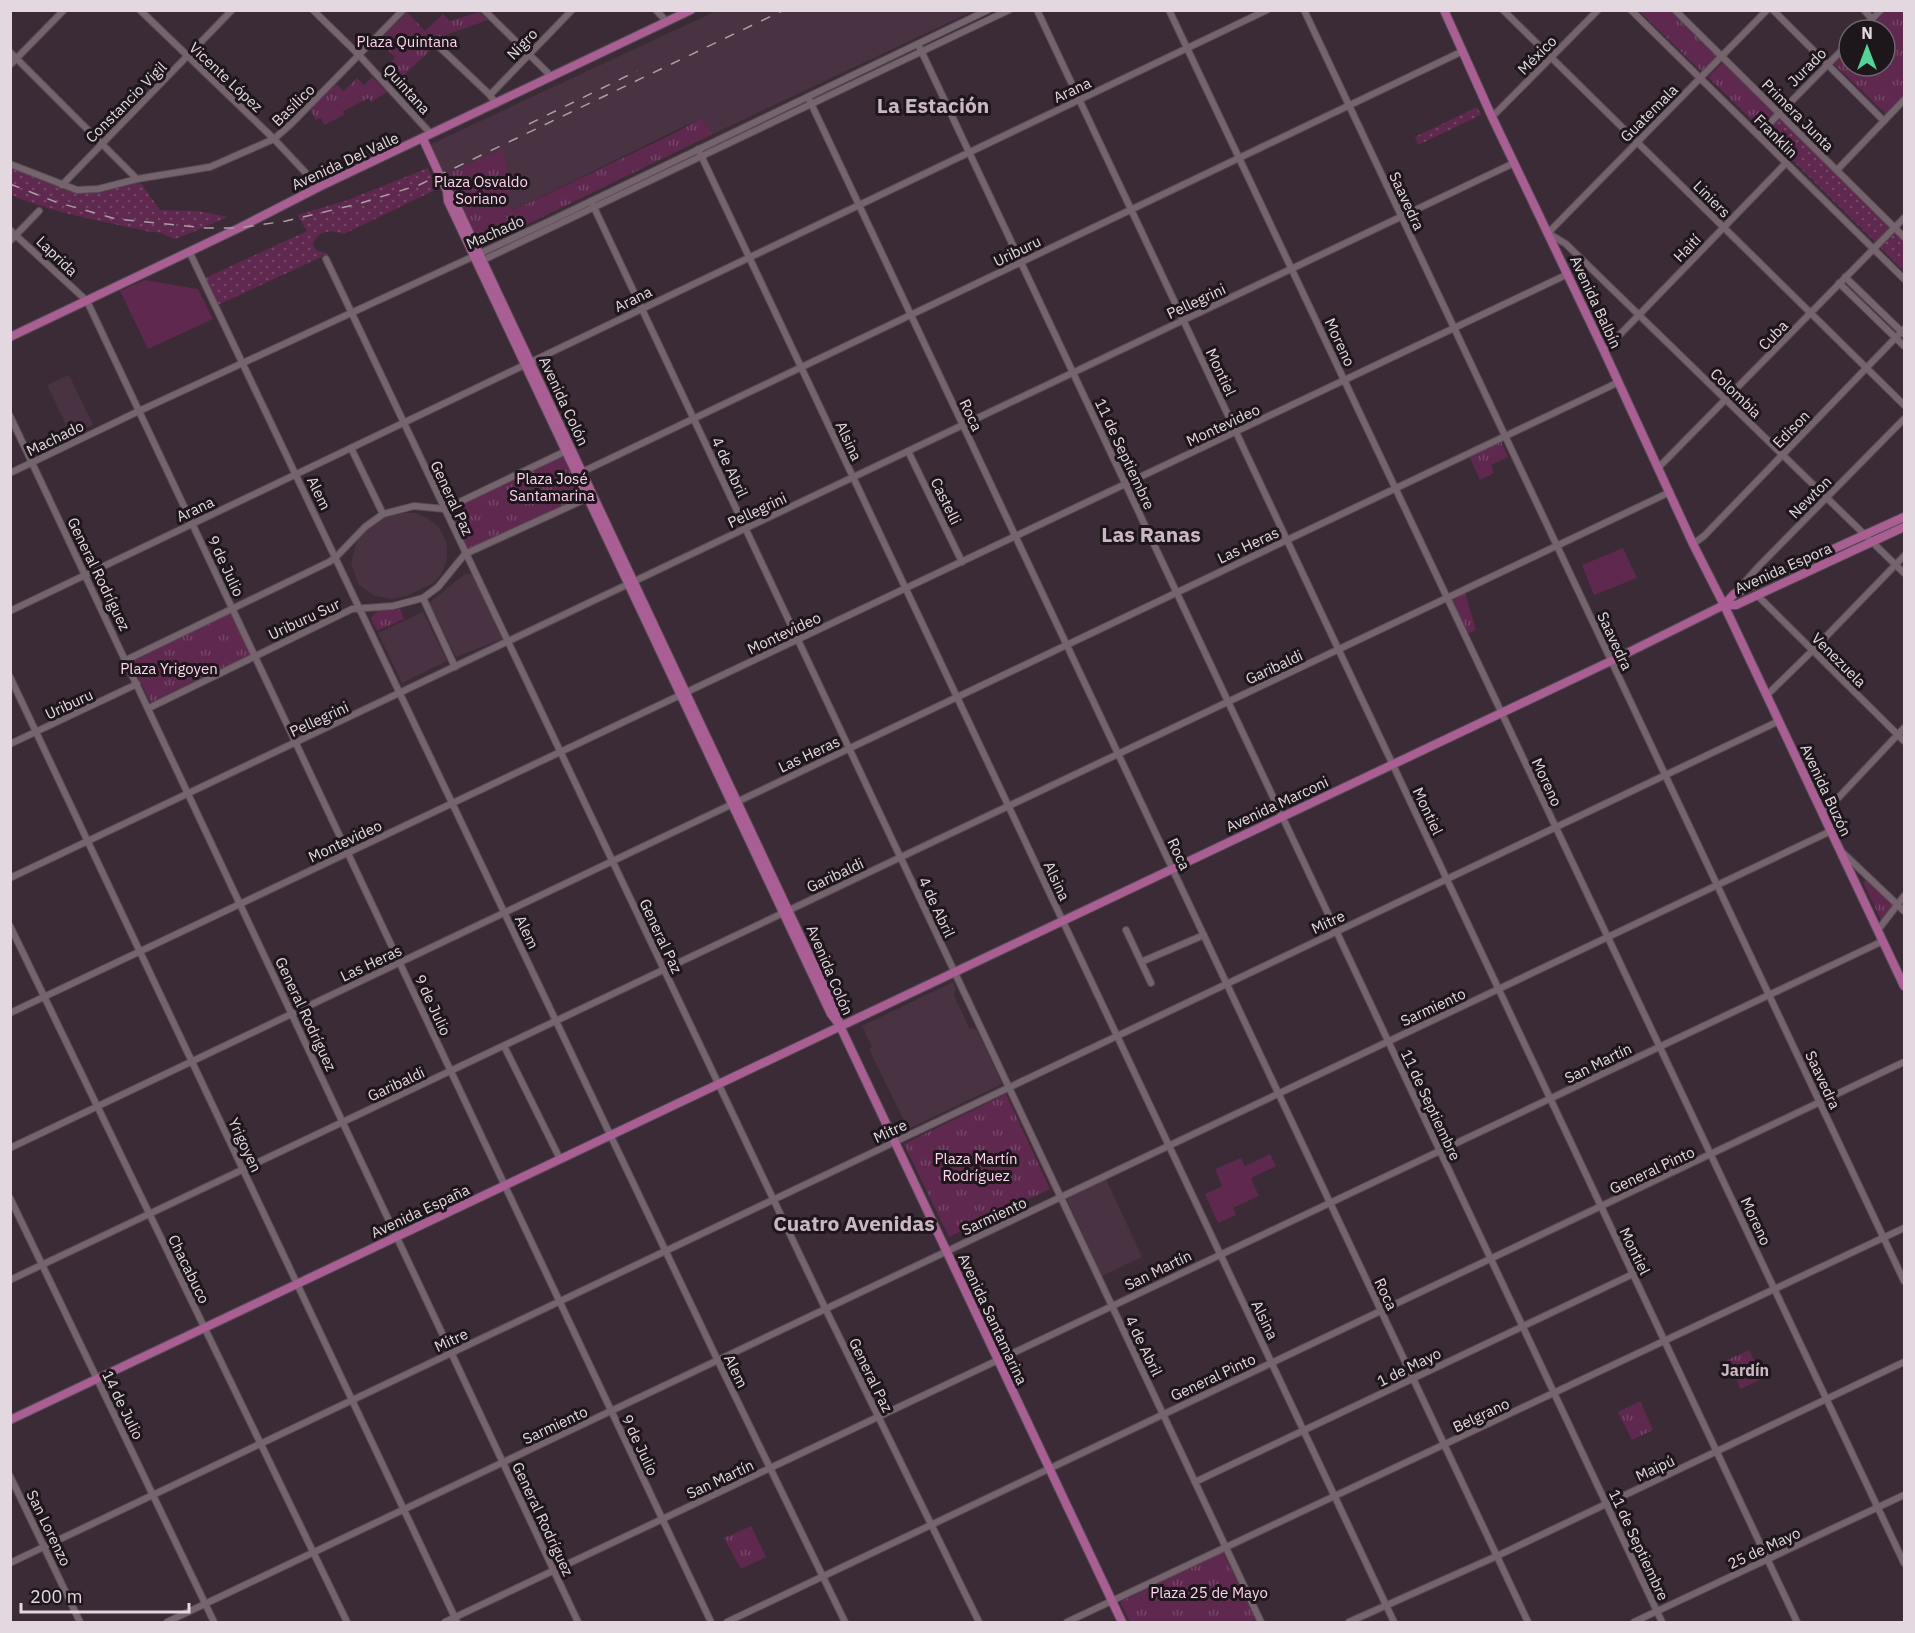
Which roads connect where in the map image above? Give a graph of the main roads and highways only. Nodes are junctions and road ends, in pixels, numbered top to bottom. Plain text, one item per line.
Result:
1 (691, 10) edge
2 (1444, 10) edge
3 (423, 139) junction
4 (10, 337) edge
5 (528, 364) junction
6 (591, 496) junction
7 (1905, 518) edge
8 (1905, 527) edge
9 (1724, 605) junction
10 (1905, 986) edge
11 (840, 1026) junction
12 (10, 1420) edge
13 (1122, 1623) edge

1 - 3 main road, Avenida Del Valle
2 - 9 main road, Avenida Balbín
3 - 4 main road, Avenida Del Valle
3 - 5 main road, Avenida Colón
5 - 6 main road, Avenida Colón
5 - 6 main road, Avenida Colón
6 - 11 main road, Avenida Colón
7 - 9 main road, Avenida Espora
8 - 9 main road, Avenida Espora
9 - 10 main road, Avenida Buzón
9 - 11 main road, Avenida Marconi
11 - 12 main road, Avenida España
11 - 13 main road, Avenida Santamarina

